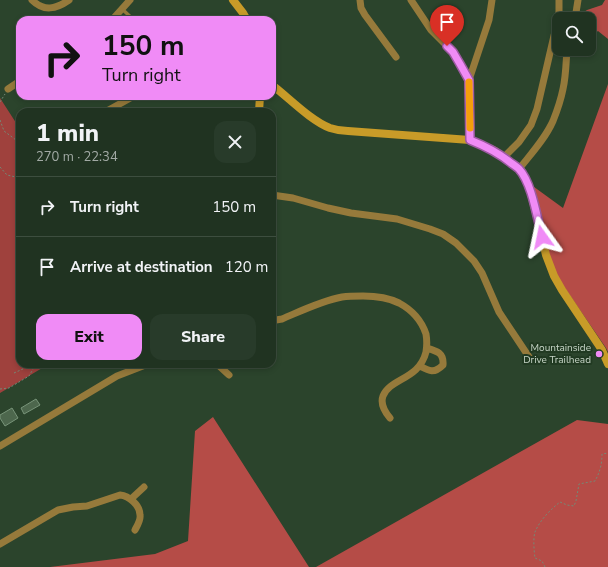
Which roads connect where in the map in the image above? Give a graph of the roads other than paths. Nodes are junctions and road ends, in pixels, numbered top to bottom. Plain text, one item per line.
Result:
1 (32, 0) edge
2 (69, 0) edge
3 (130, 0) edge
4 (233, 0) edge
5 (360, 0) edge
6 (411, 0) edge
7 (492, 0) edge
8 (559, 0) edge
9 (578, 0) edge
10 (122, 9) junction
11 (576, 12) edge
12 (116, 16) edge
13 (130, 16) edge
14 (245, 16) edge
15 (567, 56) edge
16 (396, 57) dead end
17 (469, 80) junction
18 (16, 84) edge
19 (276, 88) edge
20 (8, 89) road end
21 (127, 100) edge
22 (112, 108) edge
23 (470, 140) junction
24 (504, 157) junction
25 (519, 169) junction
26 (276, 196) edge
27 (276, 320) edge
28 (427, 348) junction
29 (529, 357) dead end
30 (608, 364) edge
31 (420, 366) junction
32 (138, 368) edge
33 (221, 368) edge
34 (229, 375) dead end
35 (390, 418) dead end
36 (0, 446) edge
37 (144, 487) dead end
38 (131, 499) junction
39 (135, 530) dead end
40 (0, 544) edge

1 - 2 street
3 - 10 street
4 - 14 street
5 - 16 street
6 - 17 street
7 - 17 street
8 - 24 street
9 - 11 street
10 - 12 street
10 - 13 lane
15 - 25 street
17 - 23 street
18 - 20 street
19 - 23 street
21 - 22 street
23 - 24 street
24 - 25 street
25 - 30 street
26 - 29 street
27 - 28 street
28 - 31 street
28 - 31 street
31 - 35 street
32 - 36 street
33 - 34 street
37 - 38 street
38 - 39 street
38 - 40 street

